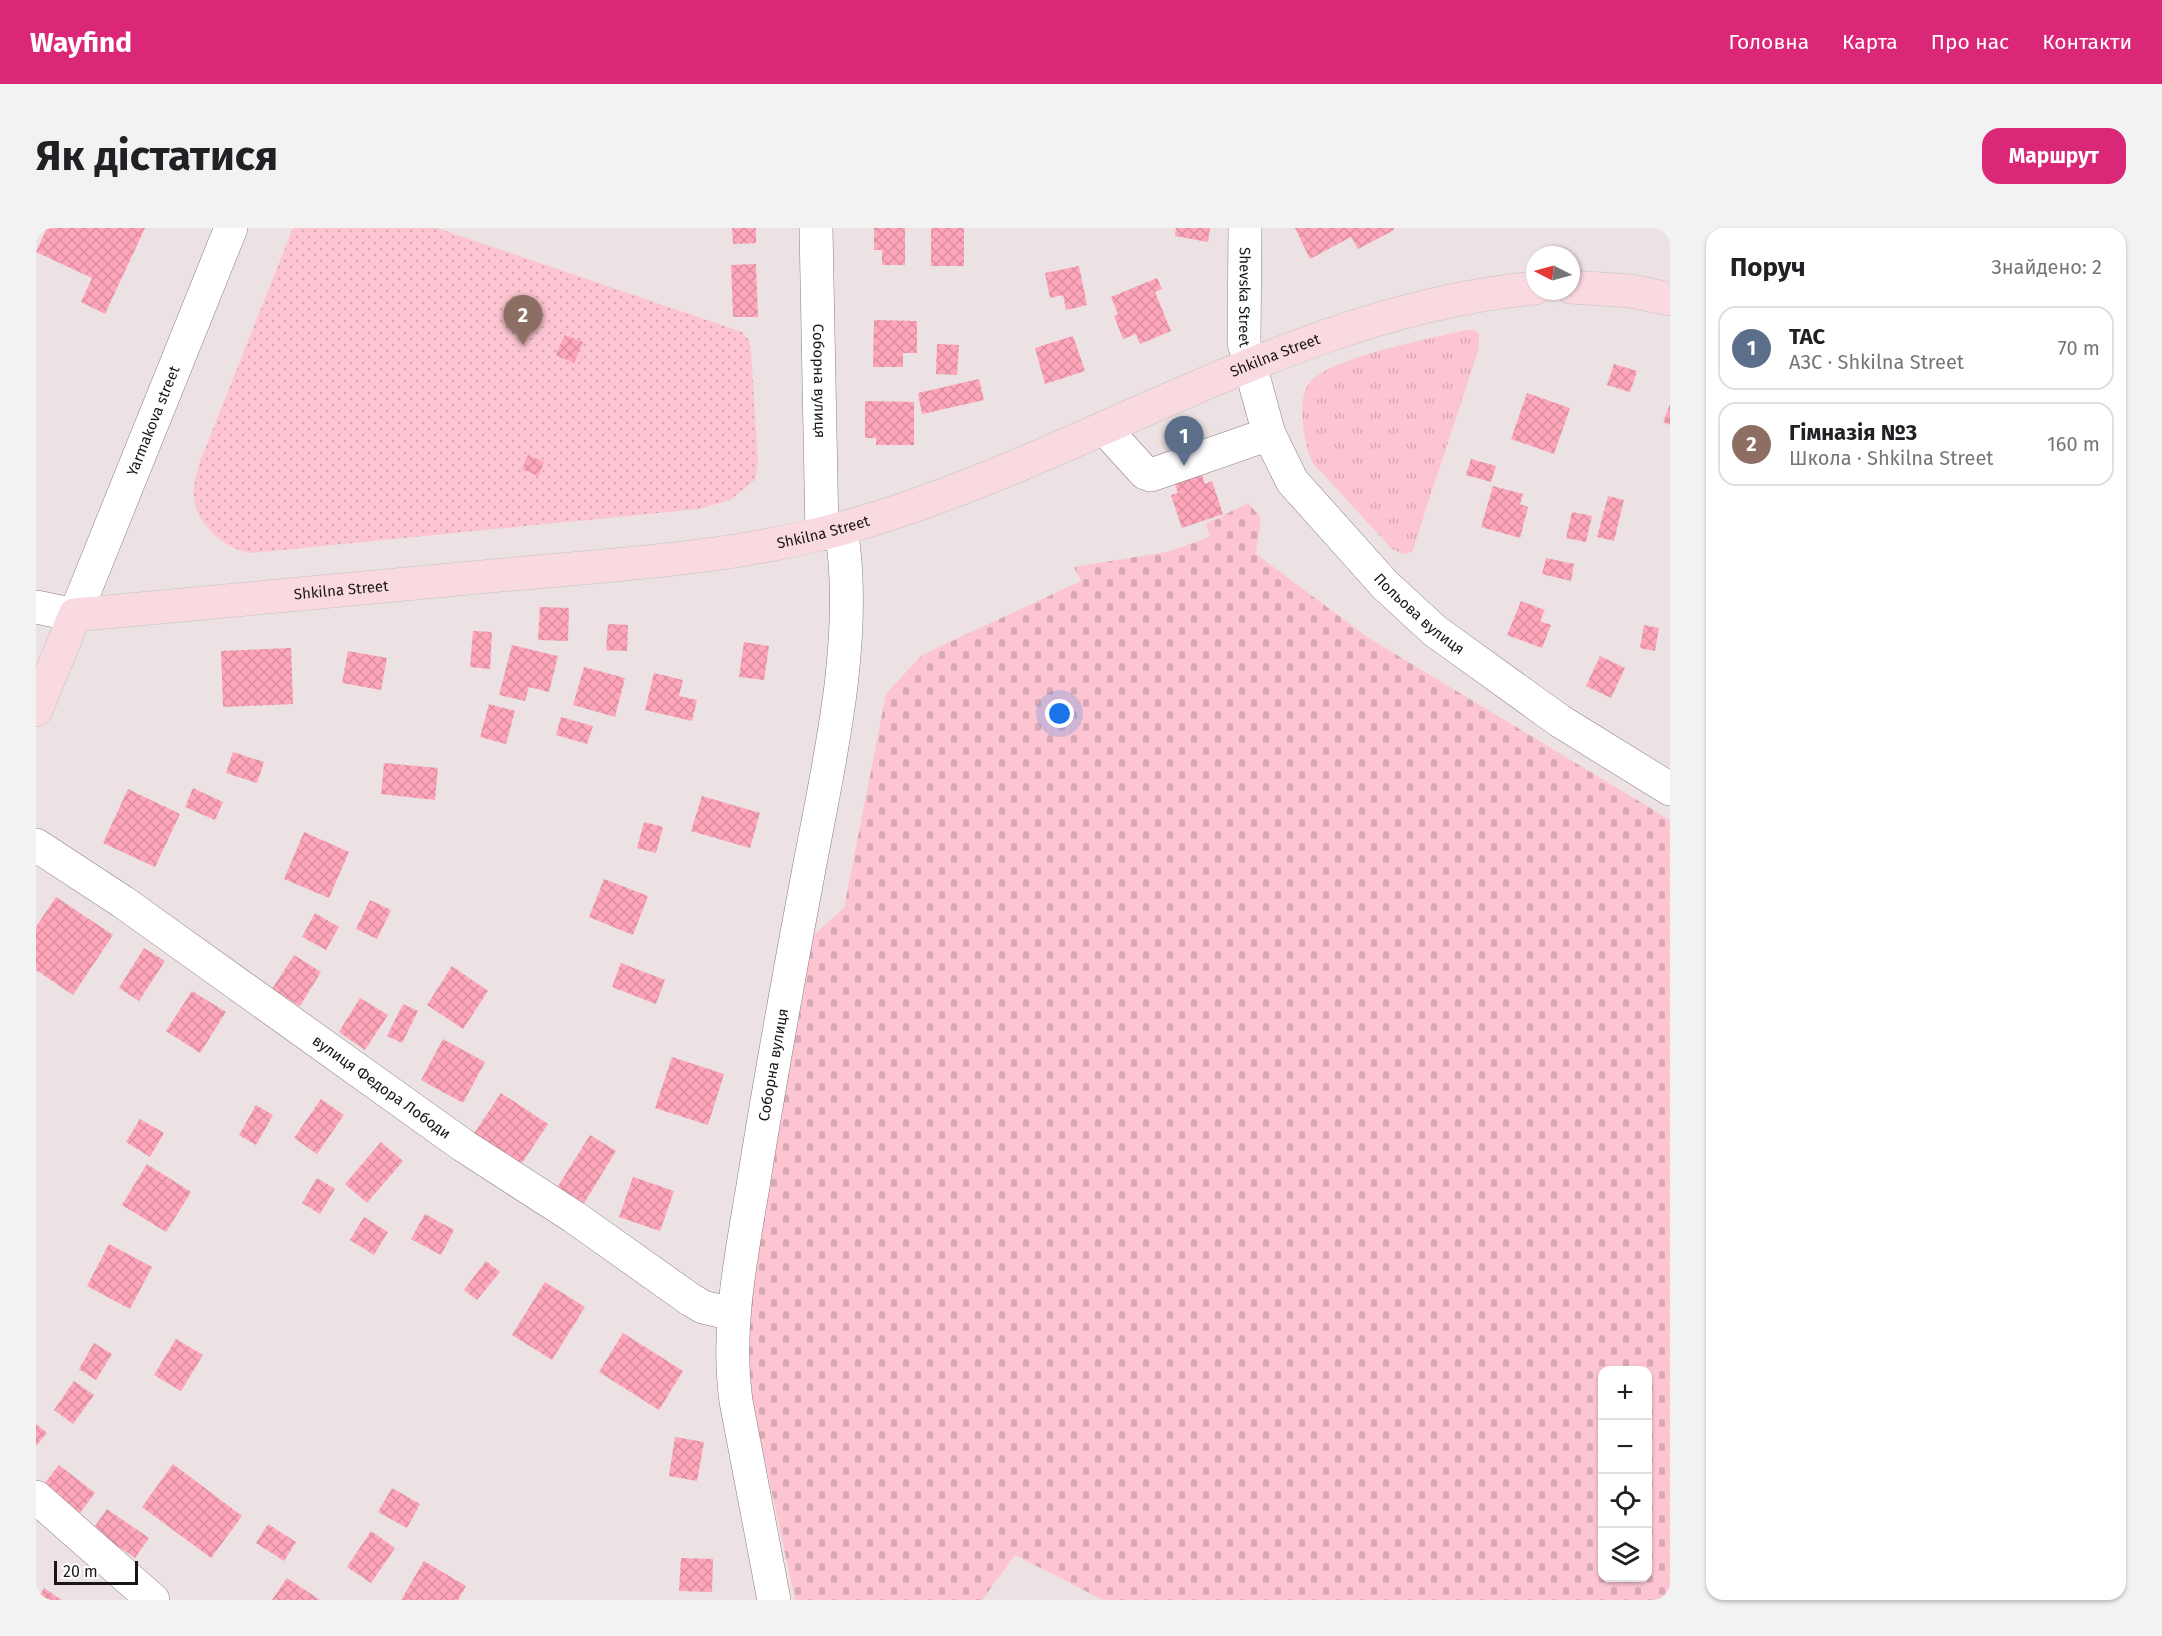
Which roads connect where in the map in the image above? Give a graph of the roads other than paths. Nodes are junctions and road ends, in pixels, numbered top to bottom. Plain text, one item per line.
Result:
1 (231, 228) edge
2 (816, 228) edge
3 (1245, 228) edge
4 (1580, 288) edge
5 (1526, 289) edge
6 (1670, 299) edge
7 (1249, 366) junction
8 (1105, 429) junction
9 (1269, 434) junction
10 (832, 531) junction
11 (36, 607) edge
12 (75, 615) junction
13 (36, 711) edge
14 (1670, 789) edge
15 (36, 845) edge
16 (732, 1314) junction
17 (36, 1497) edge
18 (153, 1600) edge
19 (774, 1600) edge

1 - 12 street, Yarmakova street
2 - 10 street, Соборна вулиця
3 - 7 street, Shevska Street
4 - 6 main road
5 - 7 main road, Shkilna Street
7 - 8 main road, Shkilna Street
7 - 9 street, Польова вулиця
8 - 9 street
8 - 10 main road, Shkilna Street
9 - 14 street, Польова вулиця
10 - 12 main road, Shkilna Street
10 - 16 street, Соборна вулиця
11 - 12 street
12 - 13 main road
15 - 16 street, вулиця Федора Лободи
16 - 19 street, Соборна вулиця
17 - 18 street

